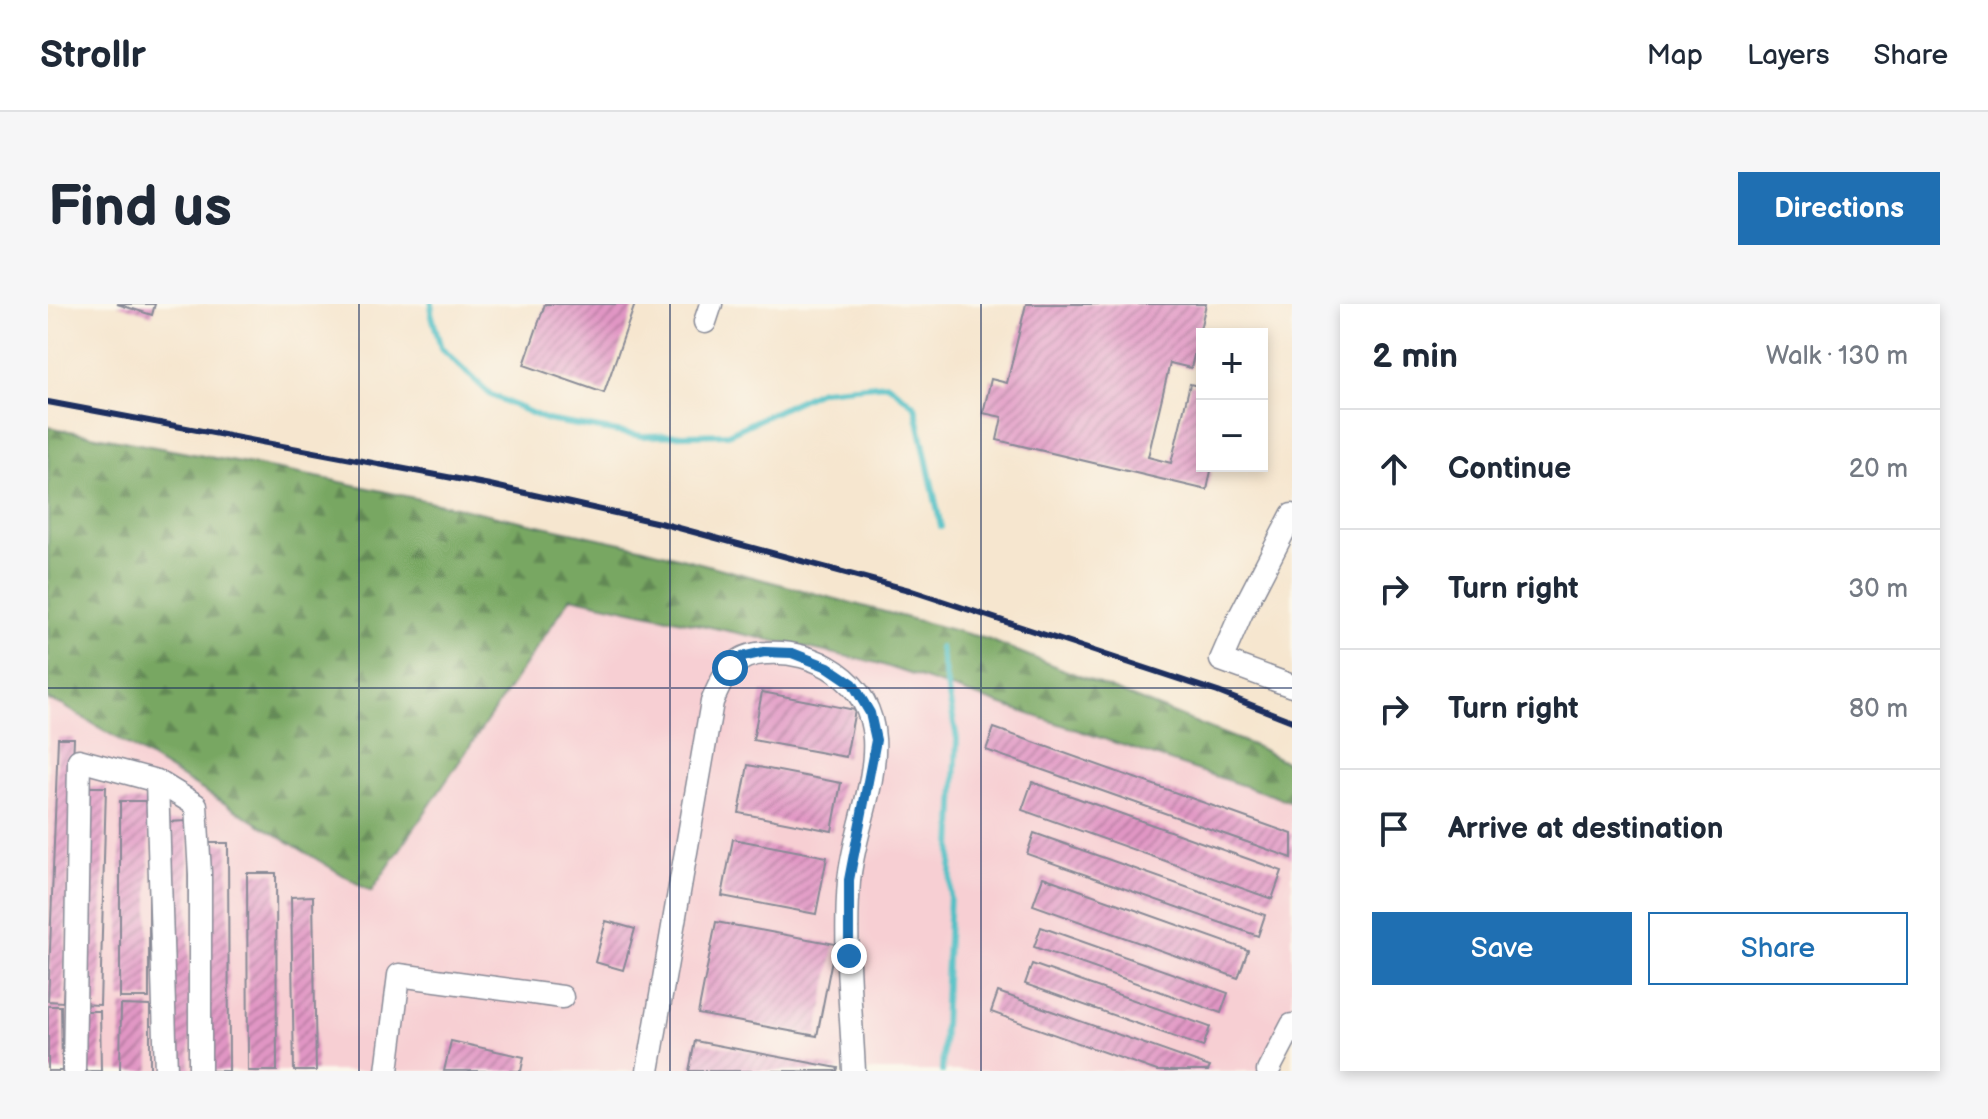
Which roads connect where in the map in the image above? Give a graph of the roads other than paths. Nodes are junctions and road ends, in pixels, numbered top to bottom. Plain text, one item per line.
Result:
1 (1292, 515) edge
2 (1292, 686) edge
3 (157, 781) junction
4 (562, 997) dead end
5 (1292, 1025) edge
6 (74, 1071) edge
7 (166, 1071) edge
8 (200, 1071) edge
9 (387, 1071) edge
10 (648, 1071) edge
11 (854, 1071) edge
12 (1268, 1071) edge

1 - 2 street
3 - 6 street
3 - 7 street
3 - 8 street
4 - 9 street
5 - 12 street
10 - 11 street

